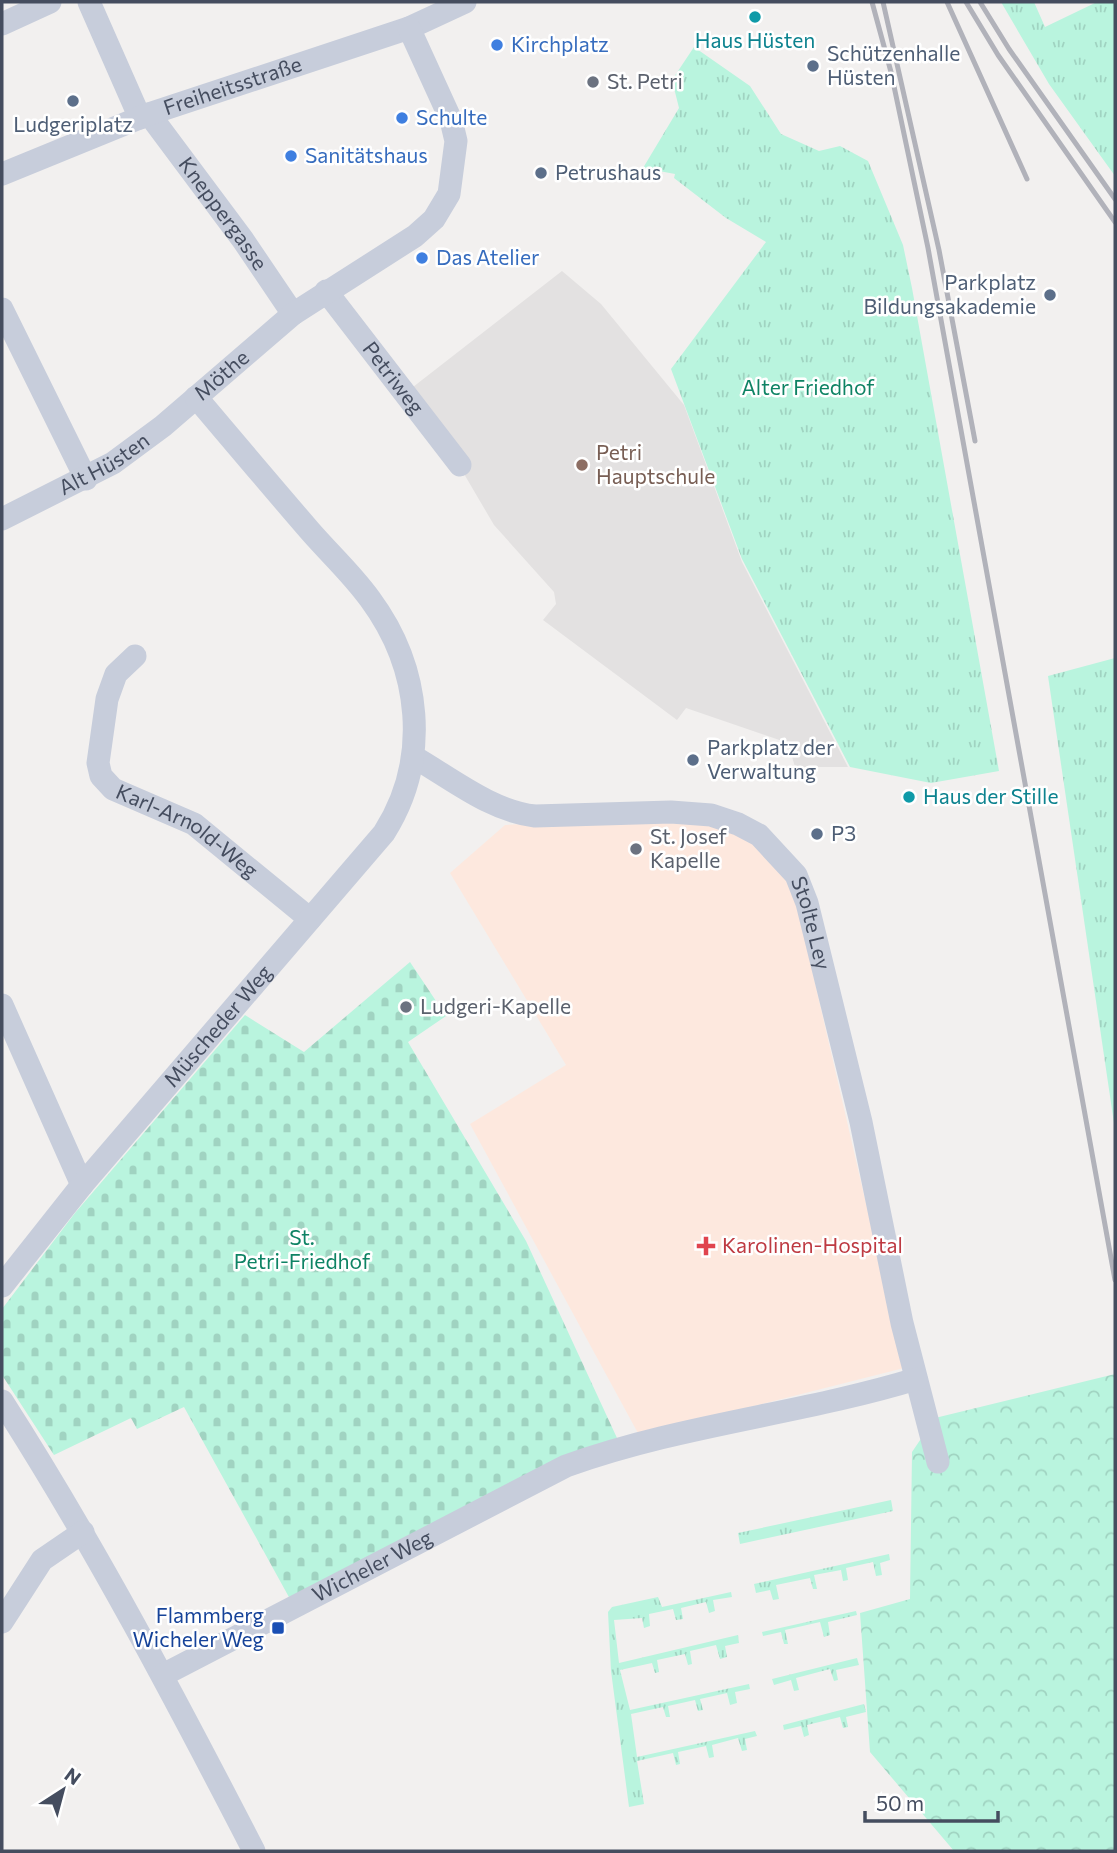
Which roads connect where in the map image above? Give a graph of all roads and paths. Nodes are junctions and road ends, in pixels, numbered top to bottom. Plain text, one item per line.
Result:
1 (89, 2) edge
2 (465, 2) edge
3 (42, 3) edge
4 (2, 24) edge
5 (410, 28) junction
6 (144, 116) junction
7 (2, 174) edge
8 (326, 291) junction
9 (2, 309) edge
10 (293, 314) junction
11 (196, 397) junction
12 (460, 465) dead end
13 (86, 478) junction
14 (2, 519) edge
15 (135, 656) dead end
16 (414, 757) junction
17 (310, 919) junction
18 (2, 1005) edge
19 (82, 1185) junction
20 (2, 1286) edge
21 (916, 1379) junction
22 (2, 1401) edge
23 (938, 1462) dead end
24 (83, 1532) junction
25 (2, 1622) edge
26 (163, 1675) junction
27 (254, 1851) edge

1 - 6 street
2 - 5 street, Freiheitsstraße
3 - 4 street
5 - 6 street, Freiheitsstraße
5 - 8 street, Möthe
6 - 7 street, Freiheitsstraße
6 - 10 street, Kneppergasse
8 - 10 street, Möthe
8 - 12 street, Petriweg
9 - 13 street
10 - 11 street, Möthe
11 - 13 street, Alt Hüsten
11 - 16 street, Möthe
13 - 14 street, Alt Hüsten
15 - 17 street, Karl-Arnold-Weg
16 - 17 street, Müscheder Weg
16 - 21 street, Stolte Ley
17 - 19 street, Müscheder Weg
18 - 19 street
19 - 20 street, Müscheder Weg
21 - 23 street, Stolte Ley
21 - 26 street, Wicheler Weg
22 - 24 street
24 - 25 street
24 - 26 street
26 - 27 street

